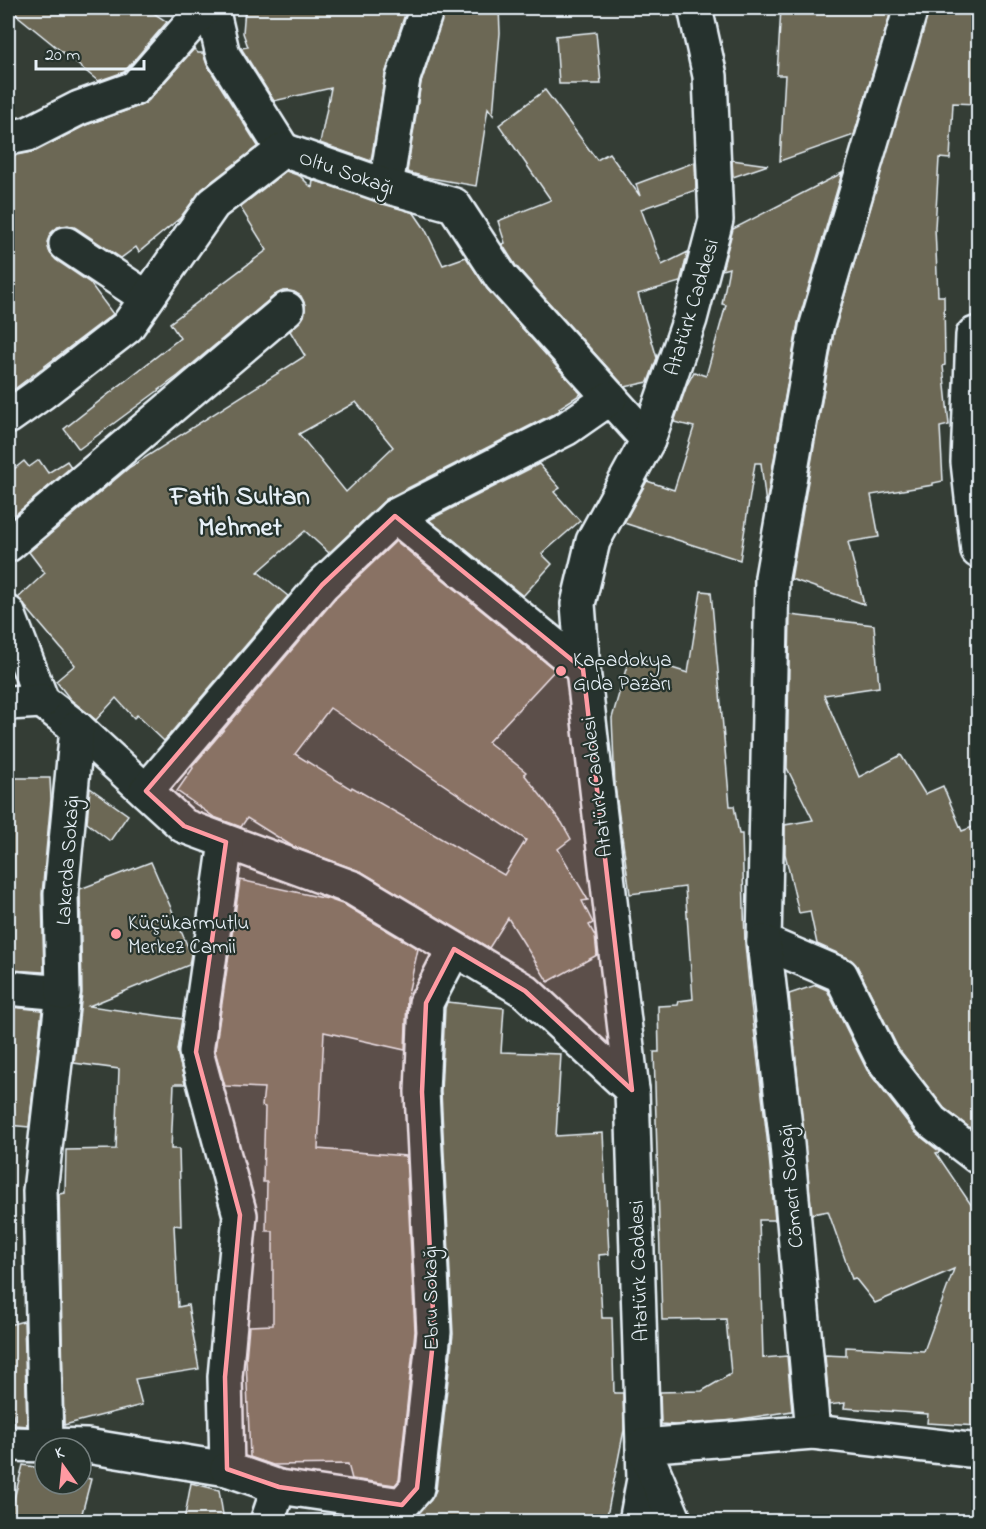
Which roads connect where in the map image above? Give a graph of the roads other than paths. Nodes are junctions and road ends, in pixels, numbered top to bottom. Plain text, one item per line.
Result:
1 (205, 8) edge
2 (212, 8) edge
3 (427, 8) edge
4 (695, 8) edge
5 (912, 8) edge
6 (8, 138) edge
7 (283, 150) junction
8 (386, 186) junction
9 (66, 244) dead end
10 (147, 298) junction
11 (287, 309) dead end
12 (978, 333) edge
13 (610, 398) junction
14 (8, 417) edge
15 (648, 440) junction
16 (395, 516) junction
17 (8, 545) edge
18 (978, 551) edge
19 (8, 613) edge
20 (583, 669) junction
21 (42, 700) junction
22 (8, 703) edge
23 (77, 728) junction
24 (146, 791) junction
25 (226, 842) junction
26 (764, 942) junction
27 (454, 949) junction
28 (8, 988) edge
29 (63, 993) junction
30 (632, 1090) junction
31 (978, 1157) edge
32 (813, 1432) junction
33 (46, 1436) edge
34 (8, 1444) edge
35 (33, 1445) edge
36 (643, 1446) junction
37 (93, 1447) edge
38 (978, 1451) edge
39 (227, 1469) junction
40 (279, 1487) junction
41 (267, 1521) edge
42 (636, 1521) edge
43 (675, 1521) edge

1 - 6 street
2 - 7 street
3 - 8 street
4 - 15 street, Atatürk Caddesi
5 - 26 street, Cömert Sokağı
7 - 8 street, Oltu Sokağı
7 - 10 street, Oltu Sokağı
8 - 13 street, Oltu Sokağı
9 - 10 street
10 - 14 street, Oltu Sokağı
11 - 17 street
12 - 18 street
13 - 15 street, Oltu Sokağı
13 - 16 street
15 - 20 street, Atatürk Caddesi
16 - 20 street
16 - 24 street
19 - 21 street
20 - 30 street, Atatürk Caddesi
21 - 22 street
21 - 23 street
23 - 24 street
23 - 29 street, Lakerda Sokağı
24 - 25 street
25 - 27 street
25 - 39 street
26 - 31 street
26 - 32 street, Cömert Sokağı
27 - 30 street
27 - 40 street, Ebru Sokağı
28 - 29 street
29 - 33 street, Lakerda Sokağı
30 - 36 street, Atatürk Caddesi
32 - 36 street
32 - 38 street
34 - 35 street, Ebru Sokağı
36 - 42 street, Atatürk Caddesi
36 - 43 street
37 - 39 street, Ebru Sokağı
39 - 40 street, Ebru Sokağı
40 - 41 street

